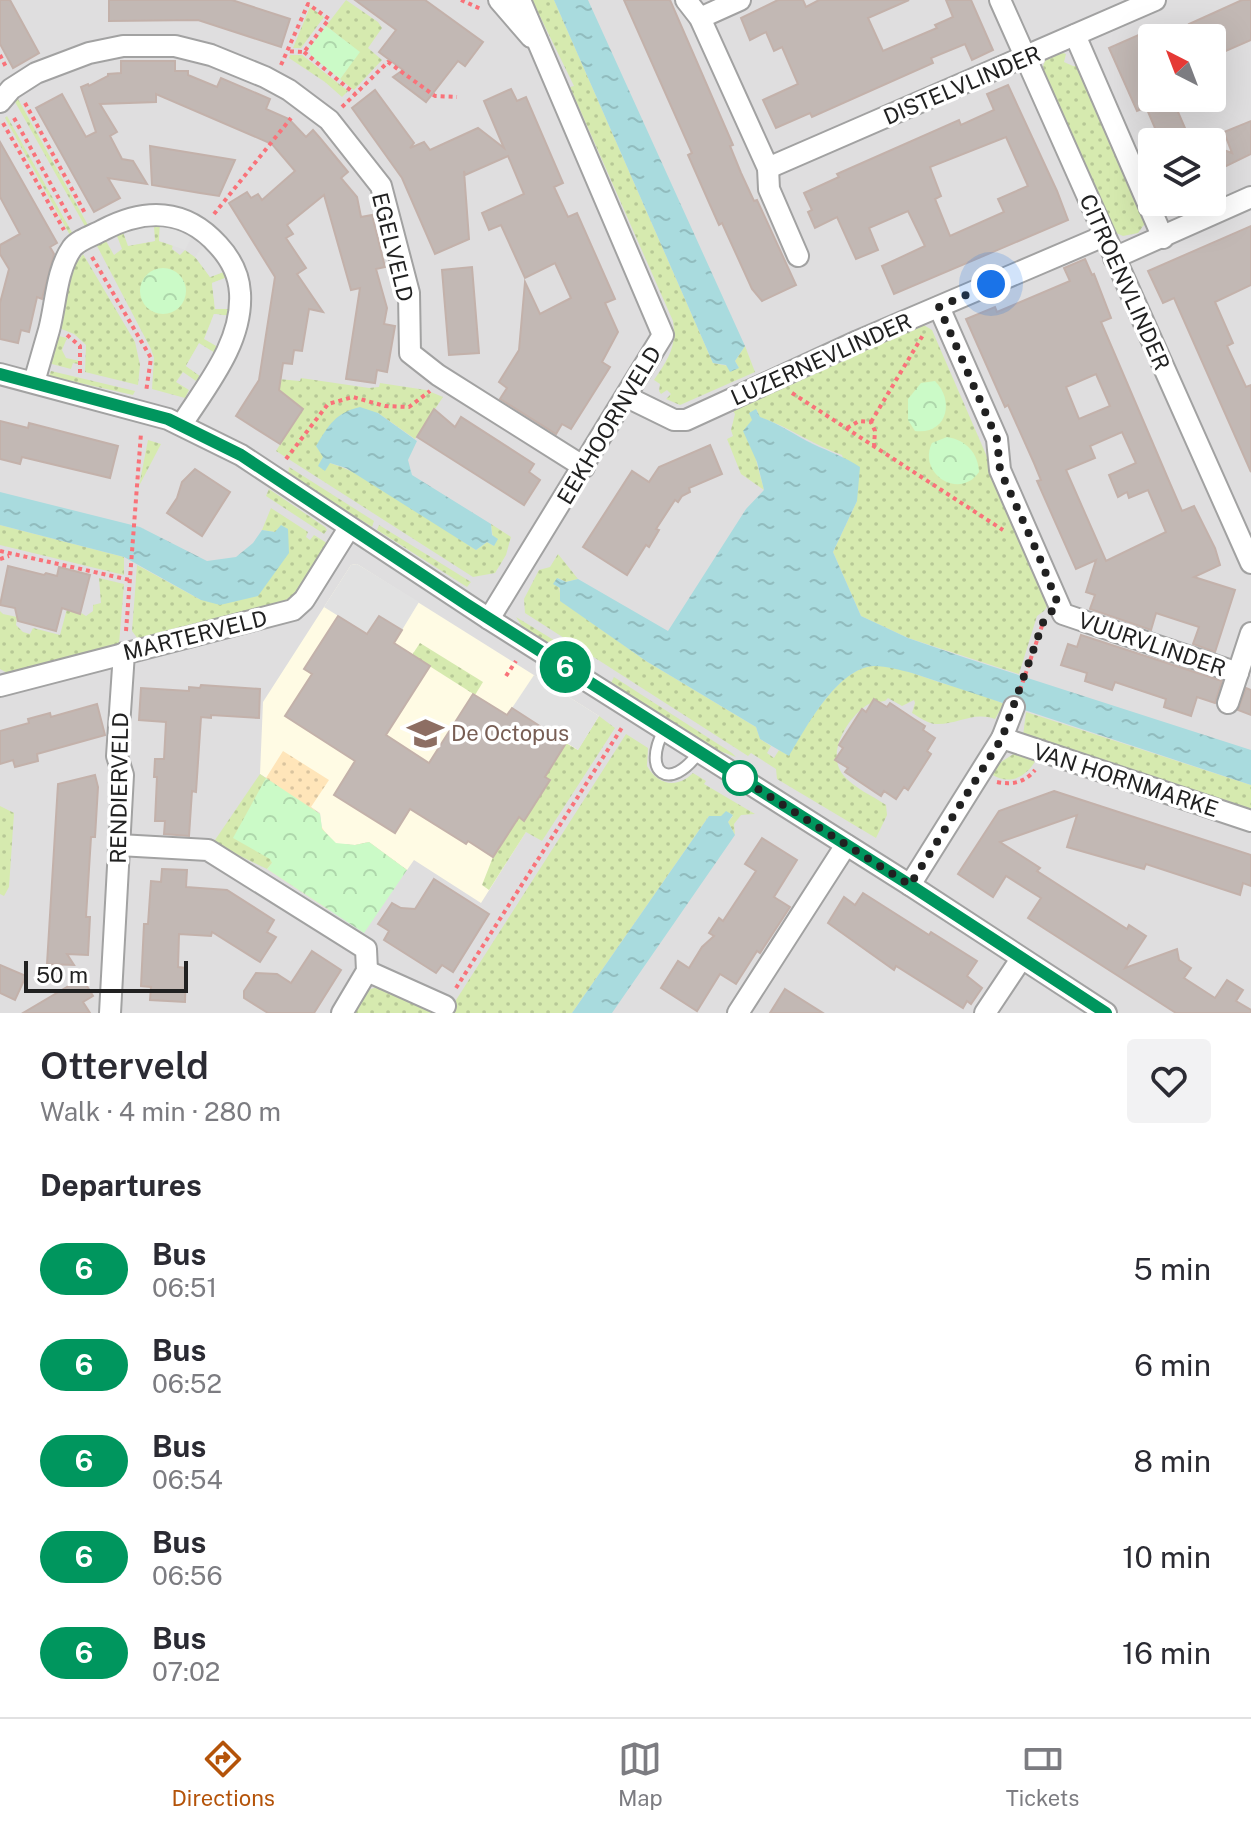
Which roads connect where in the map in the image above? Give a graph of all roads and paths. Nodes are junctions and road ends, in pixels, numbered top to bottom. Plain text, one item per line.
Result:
1 (499, 0) edge
2 (520, 0) edge
3 (686, 0) edge
4 (740, 0) edge
5 (1000, 0) edge
6 (1155, 0) edge
7 (306, 2) edge
8 (700, 18) junction
9 (1075, 35) junction
10 (539, 46) junction
11 (287, 51) junction
12 (304, 52) junction
13 (0, 55) edge
14 (1025, 58) junction
15 (274, 82) junction
16 (15, 86) junction
17 (355, 94) junction
18 (457, 97) dead end
19 (304, 100) junction
20 (0, 102) edge
21 (0, 117) edge
22 (329, 120) junction
23 (768, 168) junction
24 (1251, 197) edge
25 (203, 228) junction
26 (96, 234) junction
27 (1104, 236) junction
28 (1163, 238) junction
29 (73, 246) junction
30 (798, 256) dead end
31 (1114, 258) junction
32 (939, 307) junction
33 (49, 329) junction
34 (0, 374) edge
35 (36, 374) junction
36 (438, 375) junction
37 (772, 381) junction
38 (627, 397) junction
39 (143, 412) junction
40 (871, 422) junction
41 (182, 424) junction
42 (847, 428) junction
43 (874, 446) junction
44 (584, 467) junction
45 (273, 478) junction
46 (349, 528) junction
47 (0, 551) edge
48 (1038, 554) junction
49 (12, 555) junction
50 (0, 559) edge
51 (1251, 563) edge
52 (130, 580) junction
53 (1058, 604) junction
54 (489, 619) junction
55 (1251, 633) edge
56 (124, 653) junction
57 (1238, 673) junction
58 (0, 686) edge
59 (1228, 703) dead end
60 (1014, 707) joint
61 (633, 710) junction
62 (664, 730) junction
63 (1002, 738) junction
64 (699, 752) junction
65 (1043, 752) junction
66 (981, 772) junction
67 (1251, 821) edge
68 (119, 845) junction
69 (846, 845) junction
70 (910, 885) junction
71 (1021, 959) junction
72 (367, 971) junction
73 (445, 1006) joint
74 (110, 1013) edge
75 (342, 1013) edge
76 (738, 1013) edge
77 (985, 1013) edge
78 (1106, 1013) edge

1 - 10 street, EEKHOORNVELD
2 - 10 street, EEKHOORNVELD
3 - 8 street
4 - 8 street
5 - 14 street, CITROENVLINDER
6 - 9 street, DISTELVLINDER
7 - 11 path
7 - 12 path
8 - 23 street
9 - 14 street, DISTELVLINDER
9 - 28 street
10 - 38 street, EEKHOORNVELD
11 - 12 path
11 - 15 path
12 - 17 path
13 - 16 path
14 - 23 street, DISTELVLINDER
14 - 27 street, CITROENVLINDER
15 - 16 street, EGELVELD
15 - 19 street, EGELVELD
16 - 20 street, EGELVELD
16 - 26 path
17 - 18 path
17 - 22 path
19 - 22 street, EGELVELD
19 - 25 path
21 - 29 path
22 - 36 street, EGELVELD
23 - 30 street
24 - 28 street
25 - 26 street
25 - 41 street
26 - 29 street
27 - 31 street, CITROENVLINDER
27 - 32 street, LUZERNEVLINDER
28 - 31 street
29 - 33 street
31 - 51 street, CITROENVLINDER
32 - 37 street, LUZERNEVLINDER
32 - 40 path
32 - 48 street, VUURVLINDER
33 - 35 street
33 - 35 path
34 - 35 street
35 - 39 street
36 - 44 street, EGELVELD
36 - 45 path
37 - 38 street, LUZERNEVLINDER
37 - 42 path
38 - 44 street, EEKHOORNVELD
39 - 41 street
39 - 52 path
40 - 42 path
40 - 43 path
41 - 45 street
42 - 43 path
43 - 48 path
44 - 54 street, EEKHOORNVELD
45 - 46 street
46 - 54 street
46 - 56 street, MARTERVELD
47 - 49 path
48 - 53 street, VUURVLINDER
49 - 50 path
49 - 52 path
52 - 56 path
53 - 57 street, VUURVLINDER
53 - 60 path
54 - 61 street
55 - 57 street, VUURVLINDER
56 - 58 street, MARTERVELD
56 - 68 street, RENDIERVELD
57 - 59 street, VUURVLINDER
60 - 63 street
61 - 62 street
61 - 73 path
62 - 64 street
62 - 64 lane
63 - 65 street, VAN HORNMARKE
63 - 66 street
64 - 69 street
65 - 66 path
65 - 67 street, VAN HORNMARKE
66 - 70 street
68 - 72 street
68 - 74 street, RENDIERVELD
69 - 70 street
69 - 76 street
70 - 71 street
71 - 77 street
71 - 78 street
72 - 73 street
72 - 75 street

